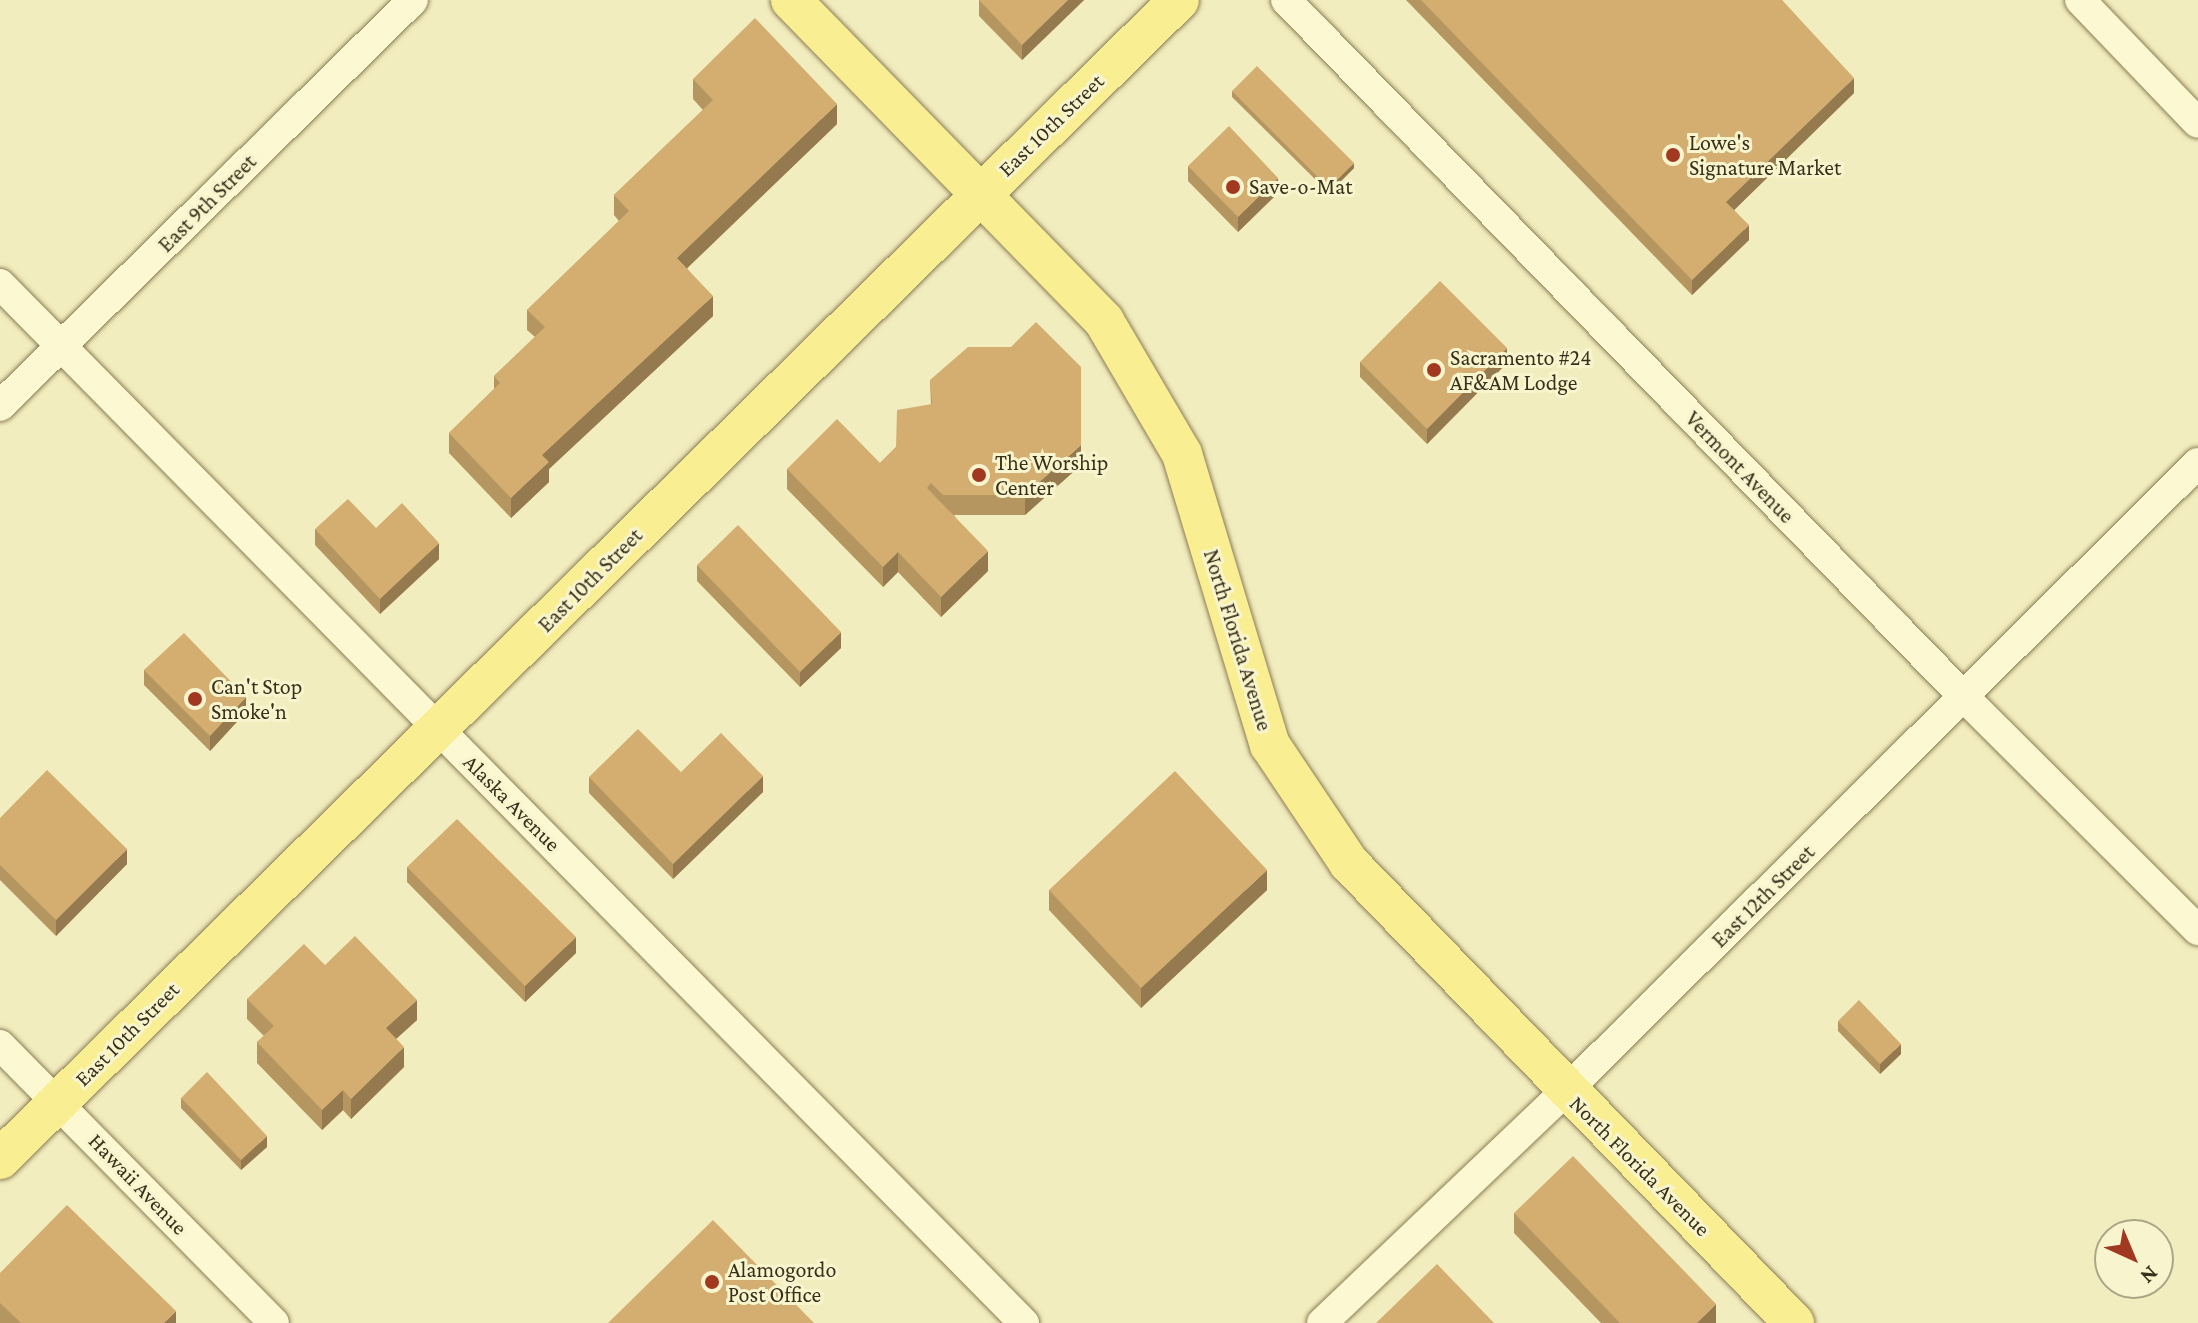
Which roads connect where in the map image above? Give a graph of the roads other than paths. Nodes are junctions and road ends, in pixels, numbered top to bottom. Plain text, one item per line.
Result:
1 (413, 0) edge
2 (791, 0) edge
3 (1179, 0) edge
4 (1286, 0) edge
5 (2080, 0) edge
6 (2198, 123) edge
7 (982, 194) junction
8 (0, 284) edge
9 (63, 344) junction
10 (0, 406) edge
11 (2198, 463) edge
12 (1965, 698) junction
13 (439, 728) junction
14 (2198, 930) edge
15 (0, 1045) edge
16 (1566, 1091) junction
17 (58, 1102) junction
18 (0, 1159) edge
19 (274, 1323) edge
20 (1024, 1323) edge
21 (1322, 1323) edge
22 (1794, 1323) edge

1 - 9 street, East 9th Street
2 - 7 main road, North Florida Avenue
3 - 7 main road, East 10th Street
4 - 12 street, Vermont Avenue
5 - 6 street
7 - 13 main road, East 10th Street
7 - 16 main road, North Florida Avenue
8 - 9 street, Alaska Avenue
9 - 10 street, East 9th Street
9 - 13 street, Alaska Avenue
11 - 12 street, East 12th Street
12 - 14 street, Vermont Avenue
12 - 16 street, East 12th Street
13 - 17 main road, East 10th Street
13 - 20 street, Alaska Avenue
15 - 17 street, Hawaii Avenue
16 - 21 street, East 12th Street
16 - 22 main road, North Florida Avenue
17 - 18 main road, East 10th Street
17 - 19 street, Hawaii Avenue

